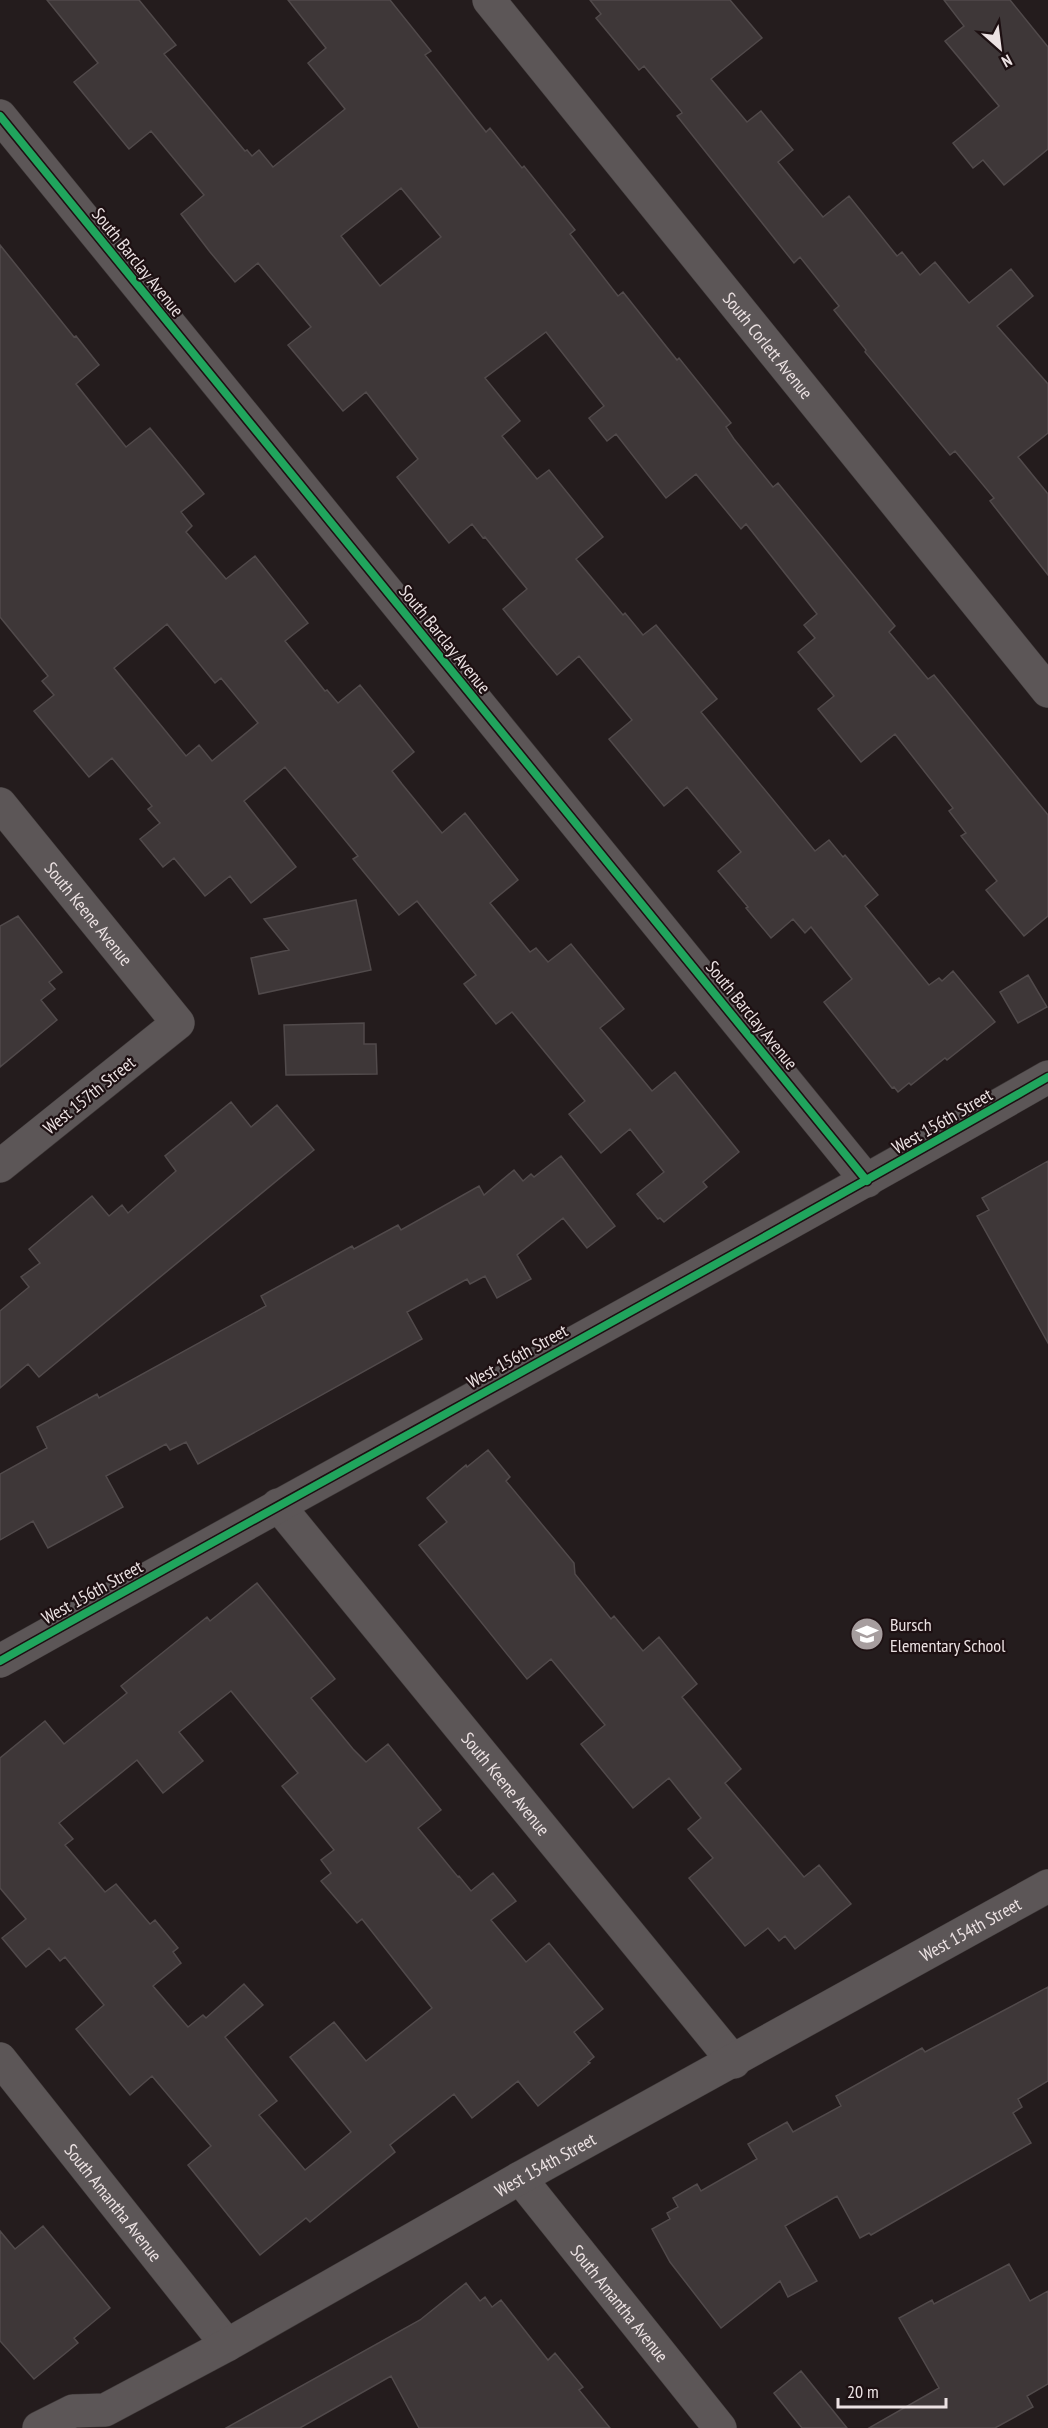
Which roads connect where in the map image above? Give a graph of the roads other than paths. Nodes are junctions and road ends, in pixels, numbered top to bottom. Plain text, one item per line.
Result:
1 (489, 0) edge
2 (0, 116) edge
3 (1048, 691) edge
4 (0, 804) edge
5 (178, 1023) joint
6 (1048, 1077) edge
7 (0, 1166) edge
8 (867, 1181) junction
9 (278, 1505) junction
10 (0, 1661) edge
11 (1048, 1886) edge
12 (0, 2059) edge
13 (734, 2062) junction
14 (520, 2178) junction
15 (227, 2345) junction
16 (39, 2428) edge
17 (720, 2428) edge

1 - 3 street, South Corlett Avenue
2 - 8 street, South Barclay Avenue
4 - 5 street, South Keene Avenue
5 - 7 street, West 157th Street
6 - 8 street, West 156th Street
8 - 9 street, West 156th Street
9 - 10 street, West 156th Street
9 - 13 street, South Keene Avenue
11 - 13 street, West 154th Street
12 - 15 street, South Amantha Avenue
13 - 14 street, West 154th Street
14 - 15 street, West 154th Street
14 - 17 street, South Amantha Avenue
15 - 16 street, West 154th Street

